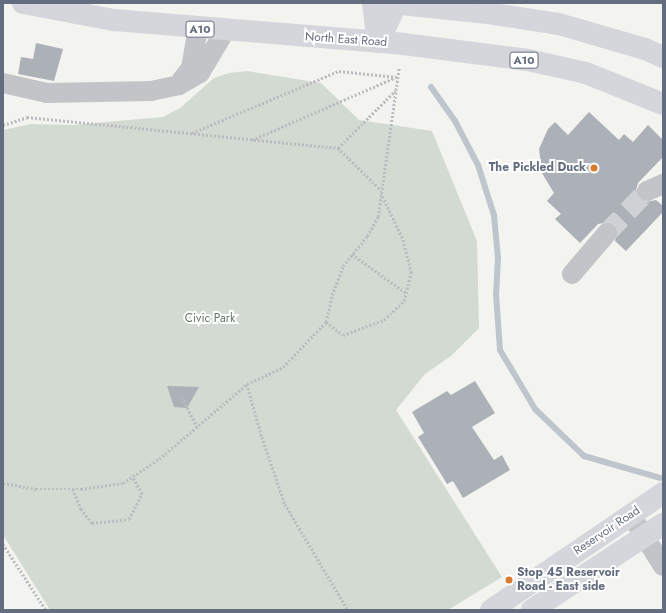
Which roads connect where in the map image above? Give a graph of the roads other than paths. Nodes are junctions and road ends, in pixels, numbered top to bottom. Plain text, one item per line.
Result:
1 (23, 3) edge
2 (373, 3) edge
3 (392, 3) edge
4 (397, 3) edge
5 (439, 5) edge
6 (198, 29) junction
7 (225, 31) junction
8 (378, 42) junction
9 (663, 57) edge
10 (3, 83) edge
11 (179, 85) junction
12 (663, 104) edge
13 (607, 233) tunnel mouth
14 (572, 274) dead end
15 (663, 492) edge
16 (632, 514) junction
17 (663, 524) edge
18 (645, 536) junction
19 (663, 566) edge
20 (490, 610) edge
21 (532, 610) edge

1 - 6 main road, North East Road / A10
2 - 8 main road
3 - 4 main road
4 - 5 main road
4 - 8 main road
5 - 9 main road
6 - 7 main road, North East Road / A10
6 - 11 street
7 - 8 main road, North East Road / A10
7 - 11 street
8 - 12 main road, North East Road / A10
10 - 11 street
13 - 14 street
15 - 16 main road, Reservoir Road
16 - 18 street
16 - 20 main road, Reservoir Road
17 - 18 main road, Reservoir Road
18 - 19 street
18 - 21 main road, Reservoir Road

